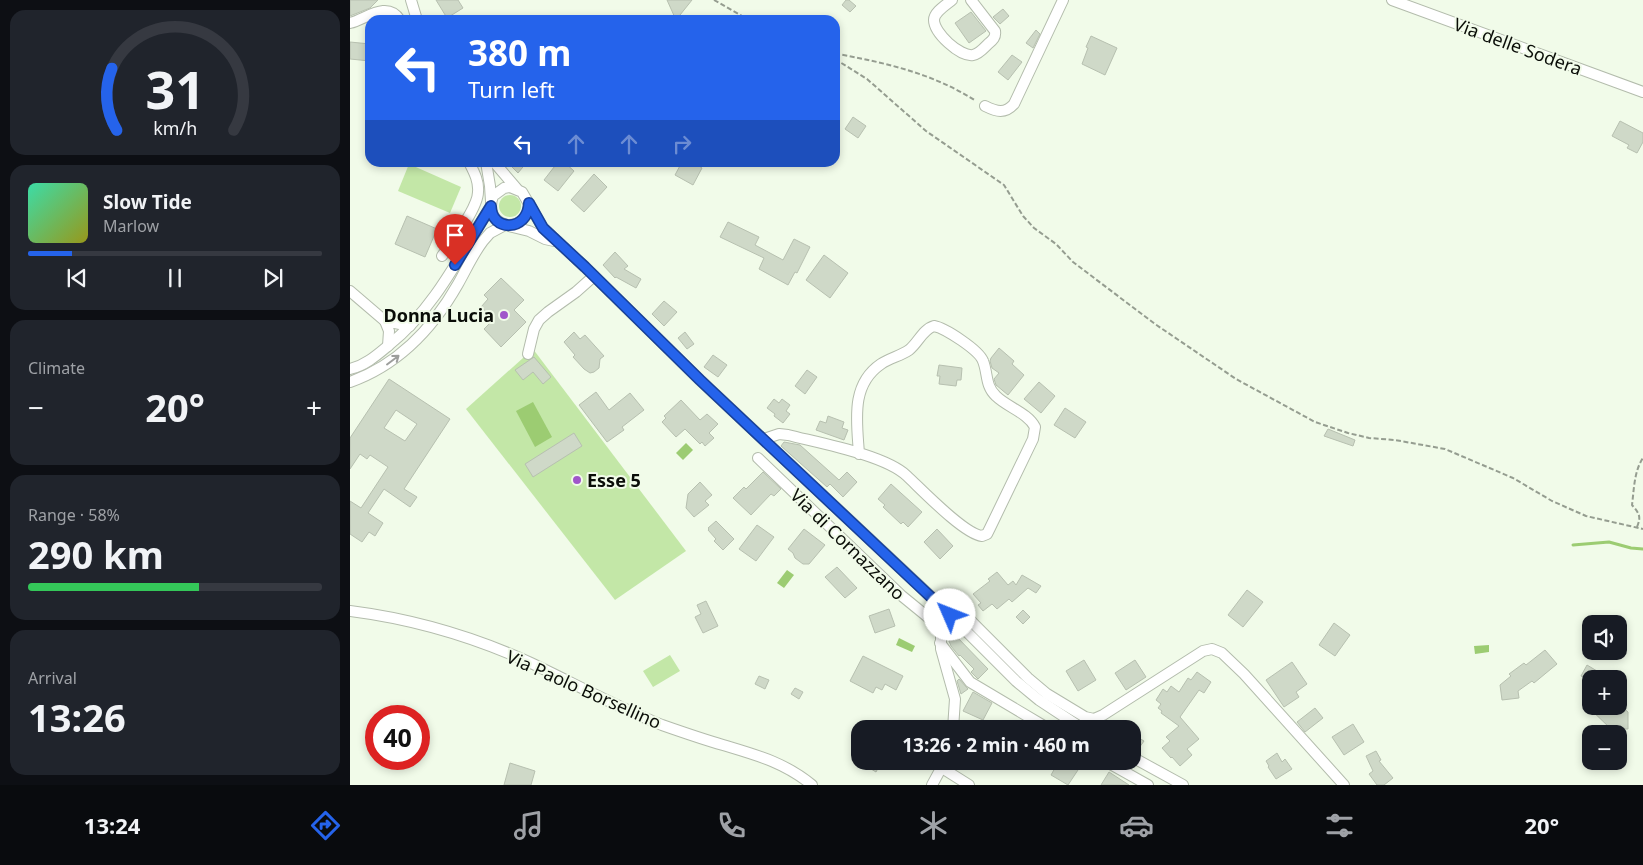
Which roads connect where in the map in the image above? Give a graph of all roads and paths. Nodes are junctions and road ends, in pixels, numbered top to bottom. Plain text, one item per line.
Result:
1 (410, 0) edge
2 (714, 0) edge
3 (952, 0) edge
4 (971, 0) edge
5 (1064, 0) edge
6 (1392, 0) edge
7 (368, 15) edge
8 (396, 15) edge
9 (415, 15) edge
10 (741, 15) edge
11 (365, 17) edge
12 (352, 24) edge
13 (840, 54) edge
14 (840, 60) edge
15 (1643, 92) edge
16 (985, 106) joint
17 (471, 167) edge
18 (487, 167) edge
19 (498, 167) edge
20 (517, 188) junction
21 (529, 203) junction
22 (491, 204) junction
23 (507, 225) junction
24 (557, 242) junction
25 (442, 256) dead end
26 (594, 276) junction
27 (350, 291) edge
28 (385, 321) junction
29 (410, 326) junction
30 (388, 346) junction
31 (528, 354) dead end
32 (350, 369) edge
33 (350, 382) edge
34 (764, 439) junction
35 (859, 454) junction
36 (758, 458) dead end
37 (1643, 458) edge
38 (1637, 527) junction
39 (1643, 529) edge
40 (941, 606) junction
41 (350, 611) edge
42 (950, 615) junction
43 (940, 627) junction
44 (940, 644) junction
45 (954, 720) edge
46 (1034, 720) edge
47 (1070, 720) edge
48 (1141, 761) edge
49 (941, 770) edge
50 (951, 770) edge
51 (1122, 770) edge
52 (812, 785) edge
53 (932, 785) edge
54 (969, 785) edge
55 (1148, 785) edge
56 (1183, 785) edge
57 (1344, 785) edge

1 - 9 street
2 - 10 path
3 - 4 street
5 - 16 street
6 - 15 street, Via delle Sodera
7 - 8 street
11 - 12 street
13 - 16 path
14 - 38 path
17 - 25 street
18 - 22 street
19 - 20 street
20 - 21 street
20 - 22 street
21 - 23 street
21 - 24 street
22 - 23 street
22 - 29 street
23 - 24 street
33 -> 23 street
24 - 26 street
26 - 31 street
26 - 34 street
27 - 28 street
28 - 29 street
28 - 30 street
29 - 30 street
30 - 32 street
34 - 35 street
34 - 40 street
35 - 35 street
36 - 43 street, Via di Cornazzano
37 - 38 path
38 - 39 path
40 - 42 street
40 - 43 street
41 - 52 street, Via Paolo Borsellino
42 - 47 street
42 - 57 street
43 - 44 street
44 - 45 street
44 - 46 street
48 - 56 street
49 - 53 street
50 - 54 street
51 - 55 street

